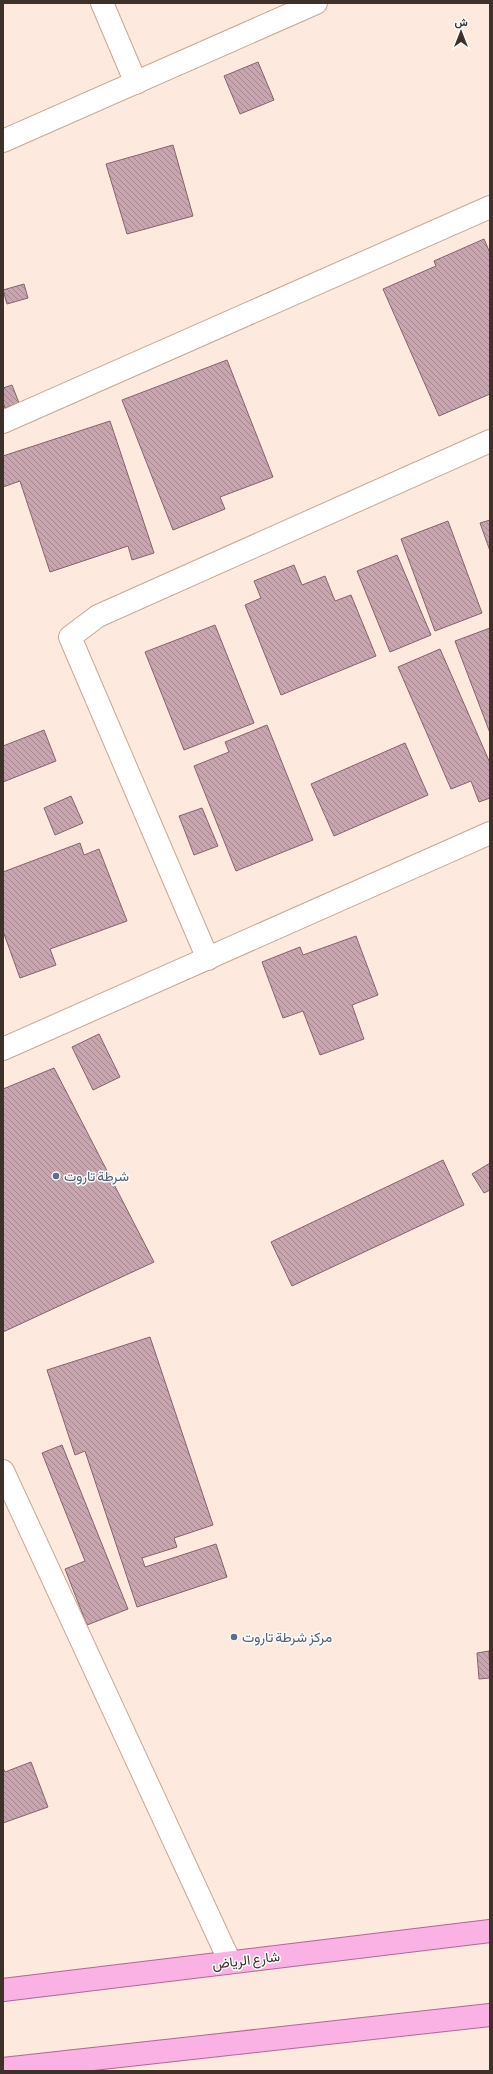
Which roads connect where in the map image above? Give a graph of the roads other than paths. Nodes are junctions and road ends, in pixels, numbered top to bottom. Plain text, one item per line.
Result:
1 (102, 3) edge
2 (316, 3) edge
3 (136, 82) junction
4 (3, 141) edge
5 (490, 207) edge
6 (3, 422) edge
7 (490, 441) edge
8 (490, 833) edge
9 (208, 958) junction
10 (3, 1049) edge
11 (3, 1471) edge
12 (490, 1931) edge
13 (230, 1962) junction
14 (3, 1990) edge
15 (490, 2015) edge
16 (3, 2069) edge

1 - 3 street
2 - 3 street
3 - 4 street
5 - 6 street
7 - 9 street
8 - 9 street
9 - 10 street
11 - 13 street
12 - 13 main road, شارع الرياض
13 - 14 main road, شارع الرياض
15 - 16 main road

